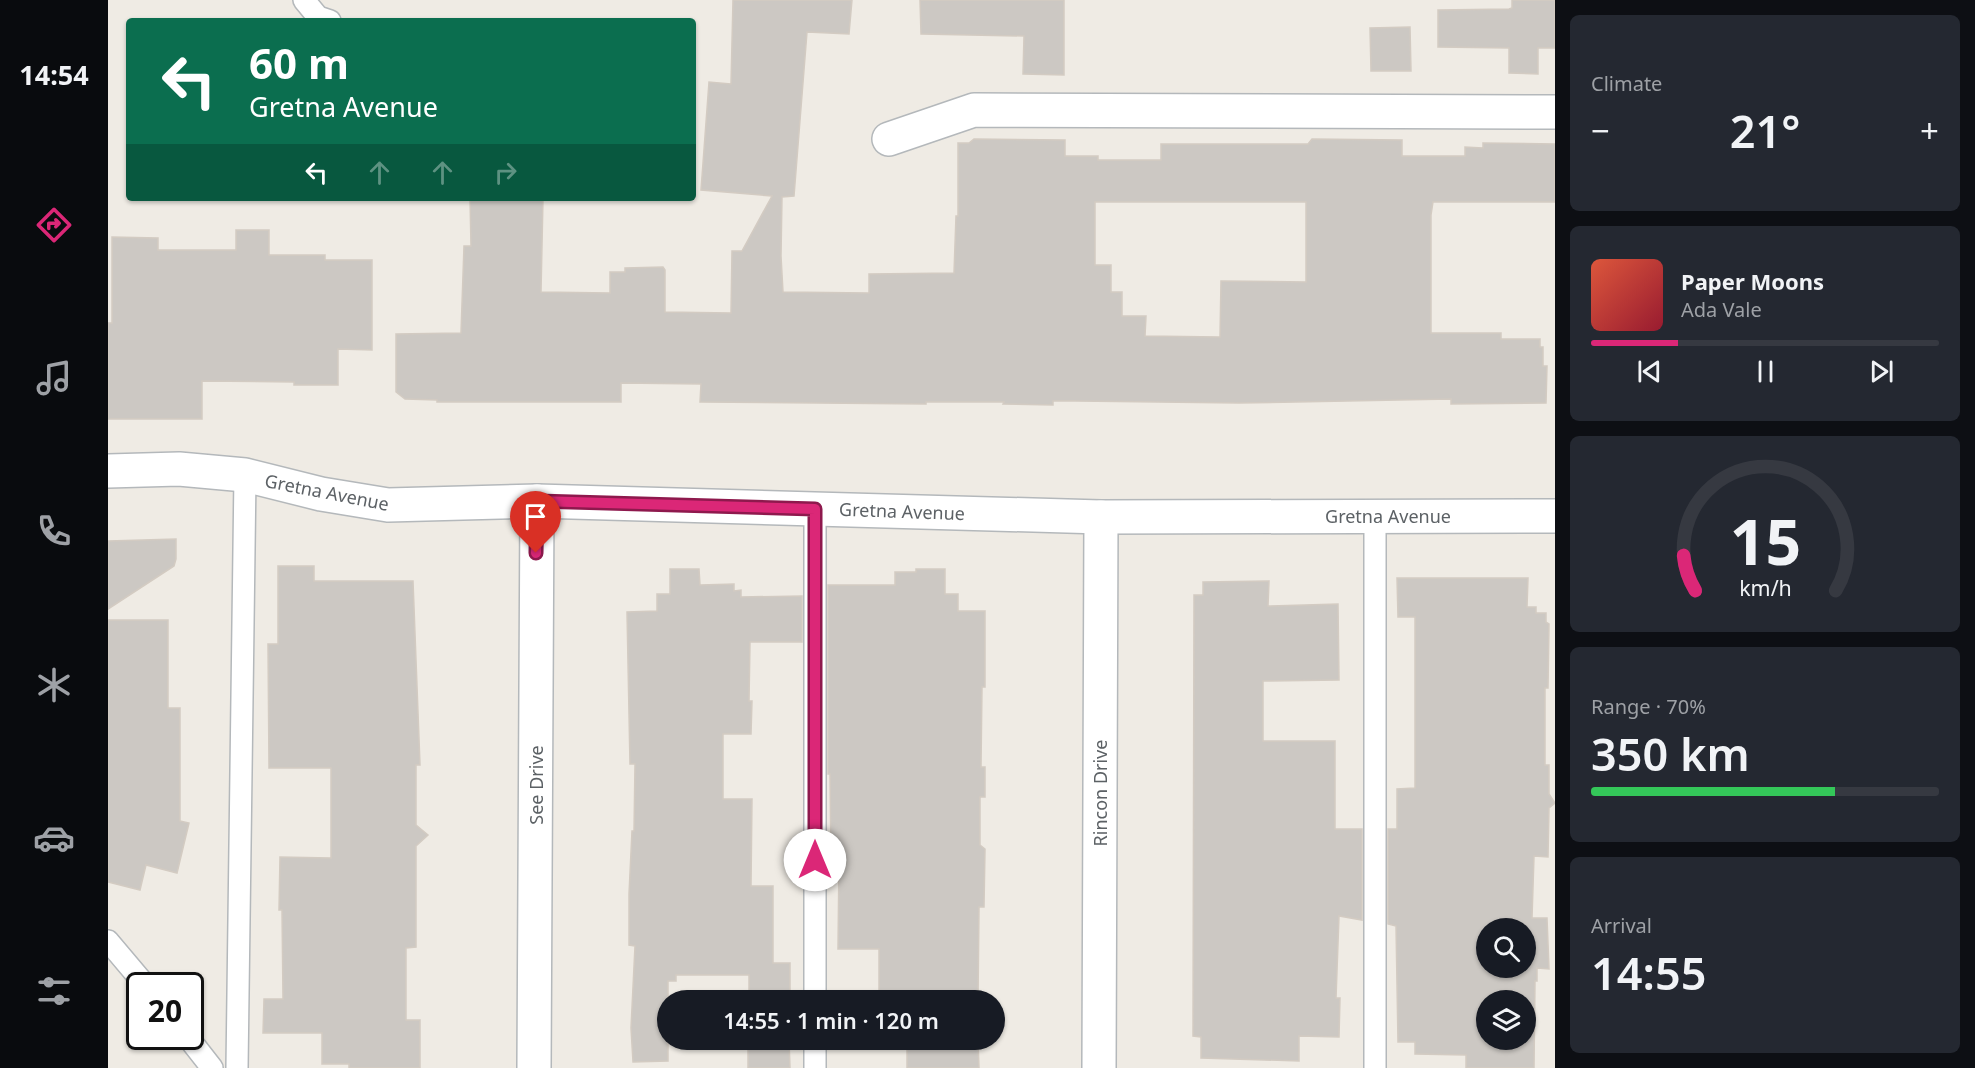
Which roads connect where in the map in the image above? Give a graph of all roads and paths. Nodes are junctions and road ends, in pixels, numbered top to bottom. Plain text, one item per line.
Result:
1 (304, 0) edge
2 (321, 18) edge
3 (1555, 111) edge
4 (889, 139) dead end
5 (108, 471) edge
6 (244, 475) junction
7 (537, 501) junction
8 (815, 509) junction
9 (1375, 516) junction
10 (1555, 516) edge
11 (1101, 517) junction
12 (108, 941) edge
13 (134, 972) edge
14 (815, 990) edge
15 (198, 1050) edge
16 (814, 1050) edge
17 (212, 1068) edge
18 (237, 1068) edge
19 (534, 1068) edge
20 (814, 1068) edge
21 (1099, 1068) edge
22 (1376, 1068) edge

1 - 2 lane
3 - 4 street
5 - 6 street, Gretna Avenue
6 - 7 street, Gretna Avenue
6 - 18 lane
7 - 8 street, Gretna Avenue
7 - 19 street, See Drive
8 - 11 street, Gretna Avenue
8 - 14 lane
9 - 10 street, Gretna Avenue
9 - 11 street, Gretna Avenue
9 - 22 lane
11 - 21 street, Rincon Drive
12 - 13 lane
15 - 17 lane
16 - 20 lane

